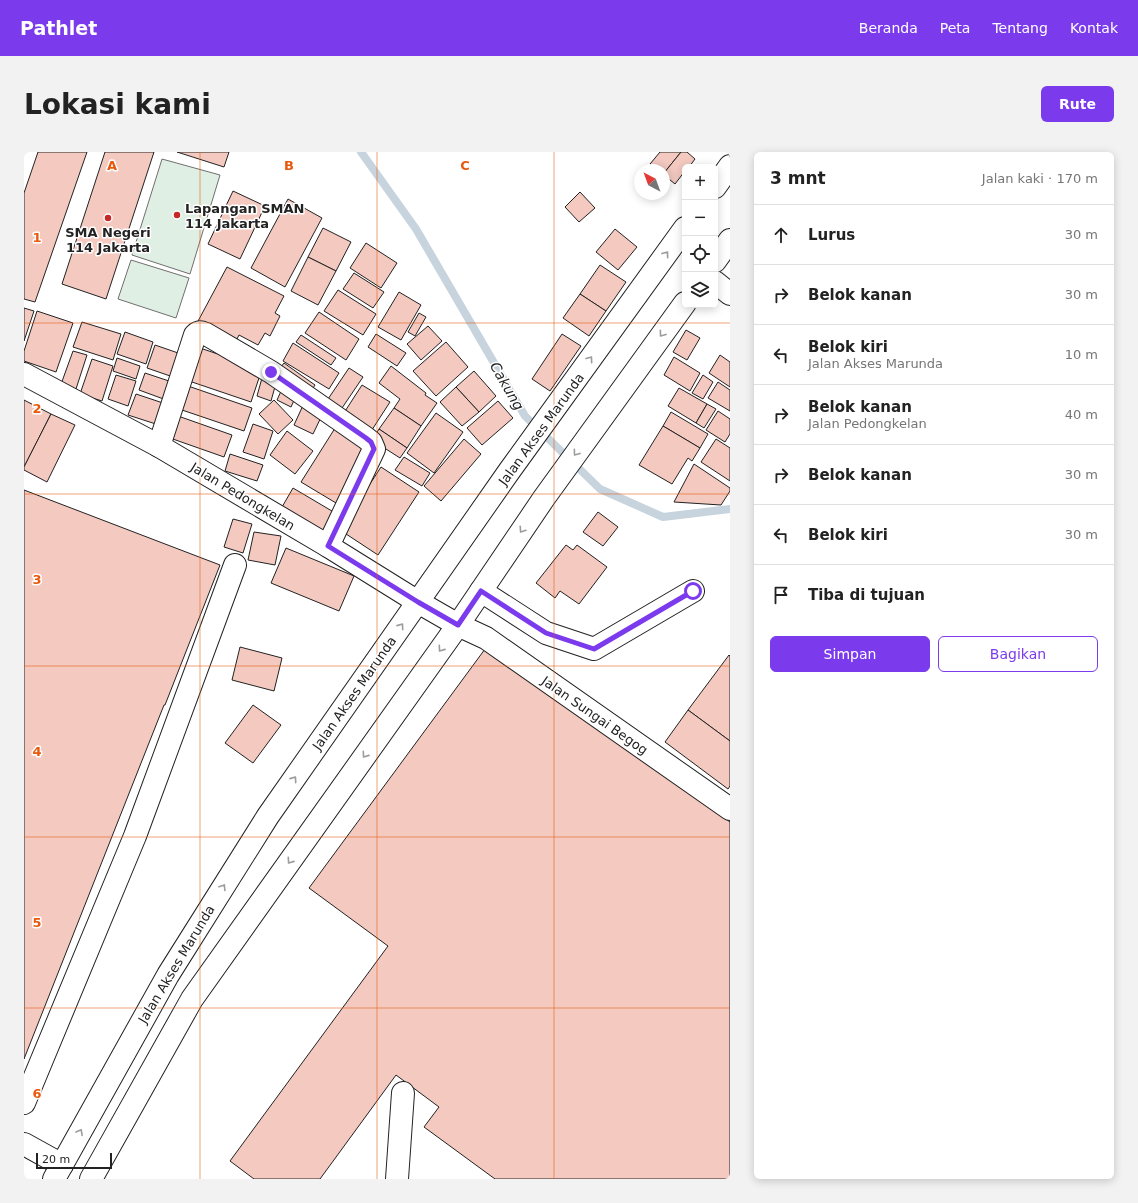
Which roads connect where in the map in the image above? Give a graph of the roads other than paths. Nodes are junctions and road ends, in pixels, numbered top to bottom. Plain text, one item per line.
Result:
1 (730, 166) edge
2 (718, 182) edge
3 (682, 232) edge
4 (730, 240) edge
5 (718, 257) edge
6 (718, 284) edge
7 (730, 294) edge
8 (682, 307) edge
9 (24, 374) edge
10 (159, 446) junction
11 (328, 546) junction
12 (236, 565) dead end
13 (481, 591) junction
14 (693, 591) dead end
15 (418, 602) junction
16 (458, 625) junction
17 (727, 802) edge
18 (403, 1093) dead end
19 (24, 1103) edge
20 (24, 1144) edge
21 (58, 1172) edge
22 (91, 1179) edge
23 (397, 1179) edge

1 - 2 main road
15 -> 3 main road, Jalan Akses Marunda
4 - 5 main road
6 - 7 main road
8 -> 13 main road
9 - 10 main road, Jalan Pedongkelan
10 - 11 main road, Jalan Pedongkelan
10 - 11 main road
11 - 15 main road, Jalan Pedongkelan
12 - 19 main road
13 - 14 main road
13 - 16 main road
15 - 16 main road, Jalan Pedongkelan
21 -> 15 main road, Jalan Akses Marunda
16 - 17 main road, Jalan Sungai Begog
16 -> 22 main road
18 - 23 main road
20 - 21 main road

